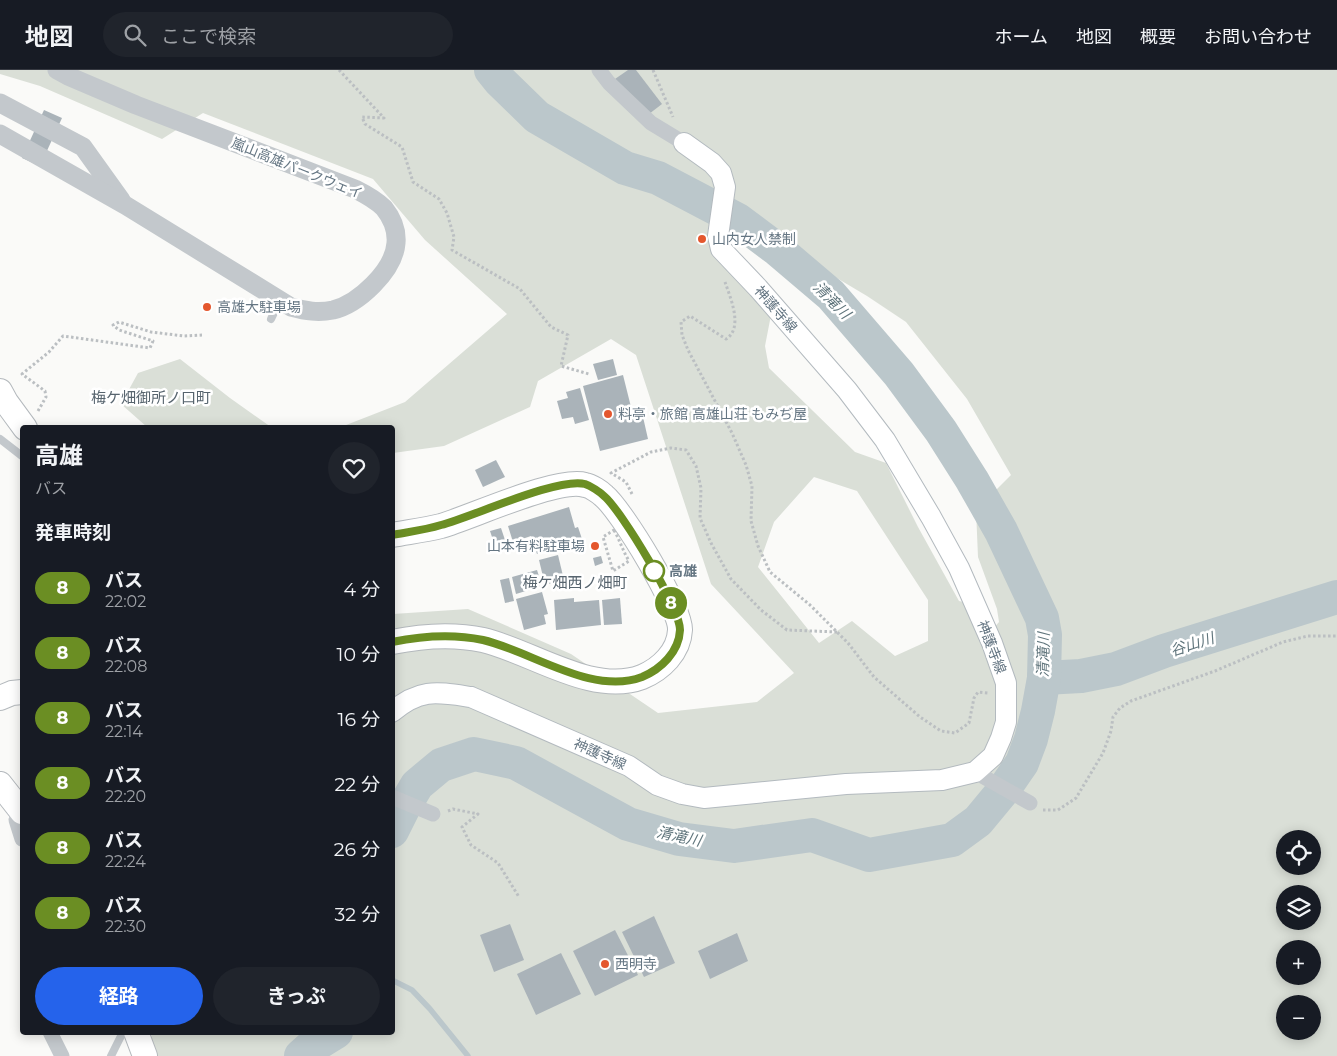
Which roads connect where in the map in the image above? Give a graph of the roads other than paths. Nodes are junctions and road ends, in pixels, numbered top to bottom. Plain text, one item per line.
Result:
1 (57, 70) edge
2 (599, 70) edge
3 (0, 103) edge
4 (0, 134) edge
5 (684, 143) joint
6 (125, 205) junction
7 (280, 300) junction
8 (272, 318) dead end
9 (0, 391) edge
10 (31, 422) edge
11 (0, 439) edge
12 (20, 454) edge
13 (395, 534) edge
14 (395, 642) edge
15 (20, 692) edge
16 (0, 698) edge
17 (395, 709) edge
18 (978, 774) junction
19 (0, 784) edge
20 (395, 798) edge
21 (1030, 803) road end
22 (20, 808) edge
23 (20, 811) edge
24 (433, 814) road end
25 (20, 833) edge
26 (52, 1035) edge
27 (122, 1035) edge
28 (137, 1035) edge
29 (62, 1056) edge
30 (111, 1056) edge
31 (145, 1056) edge

1 - 7 street, 嵐山高雄パークウェイ
2 - 5 street
3 - 6 street, 嵐山高雄パークウェイ
4 - 6 street, 嵐山高雄パークウェイ
5 - 18 main road, 神護寺線
6 - 7 street, 嵐山高雄パークウェイ
7 - 8 lane
9 - 10 highway
11 - 12 lane
13 - 14 highway
15 - 16 highway
17 - 18 main road, 神護寺線
18 - 21 street
19 - 22 highway
20 - 24 street
23 - 25 street
26 - 29 street
27 - 30 lane
28 - 31 highway

